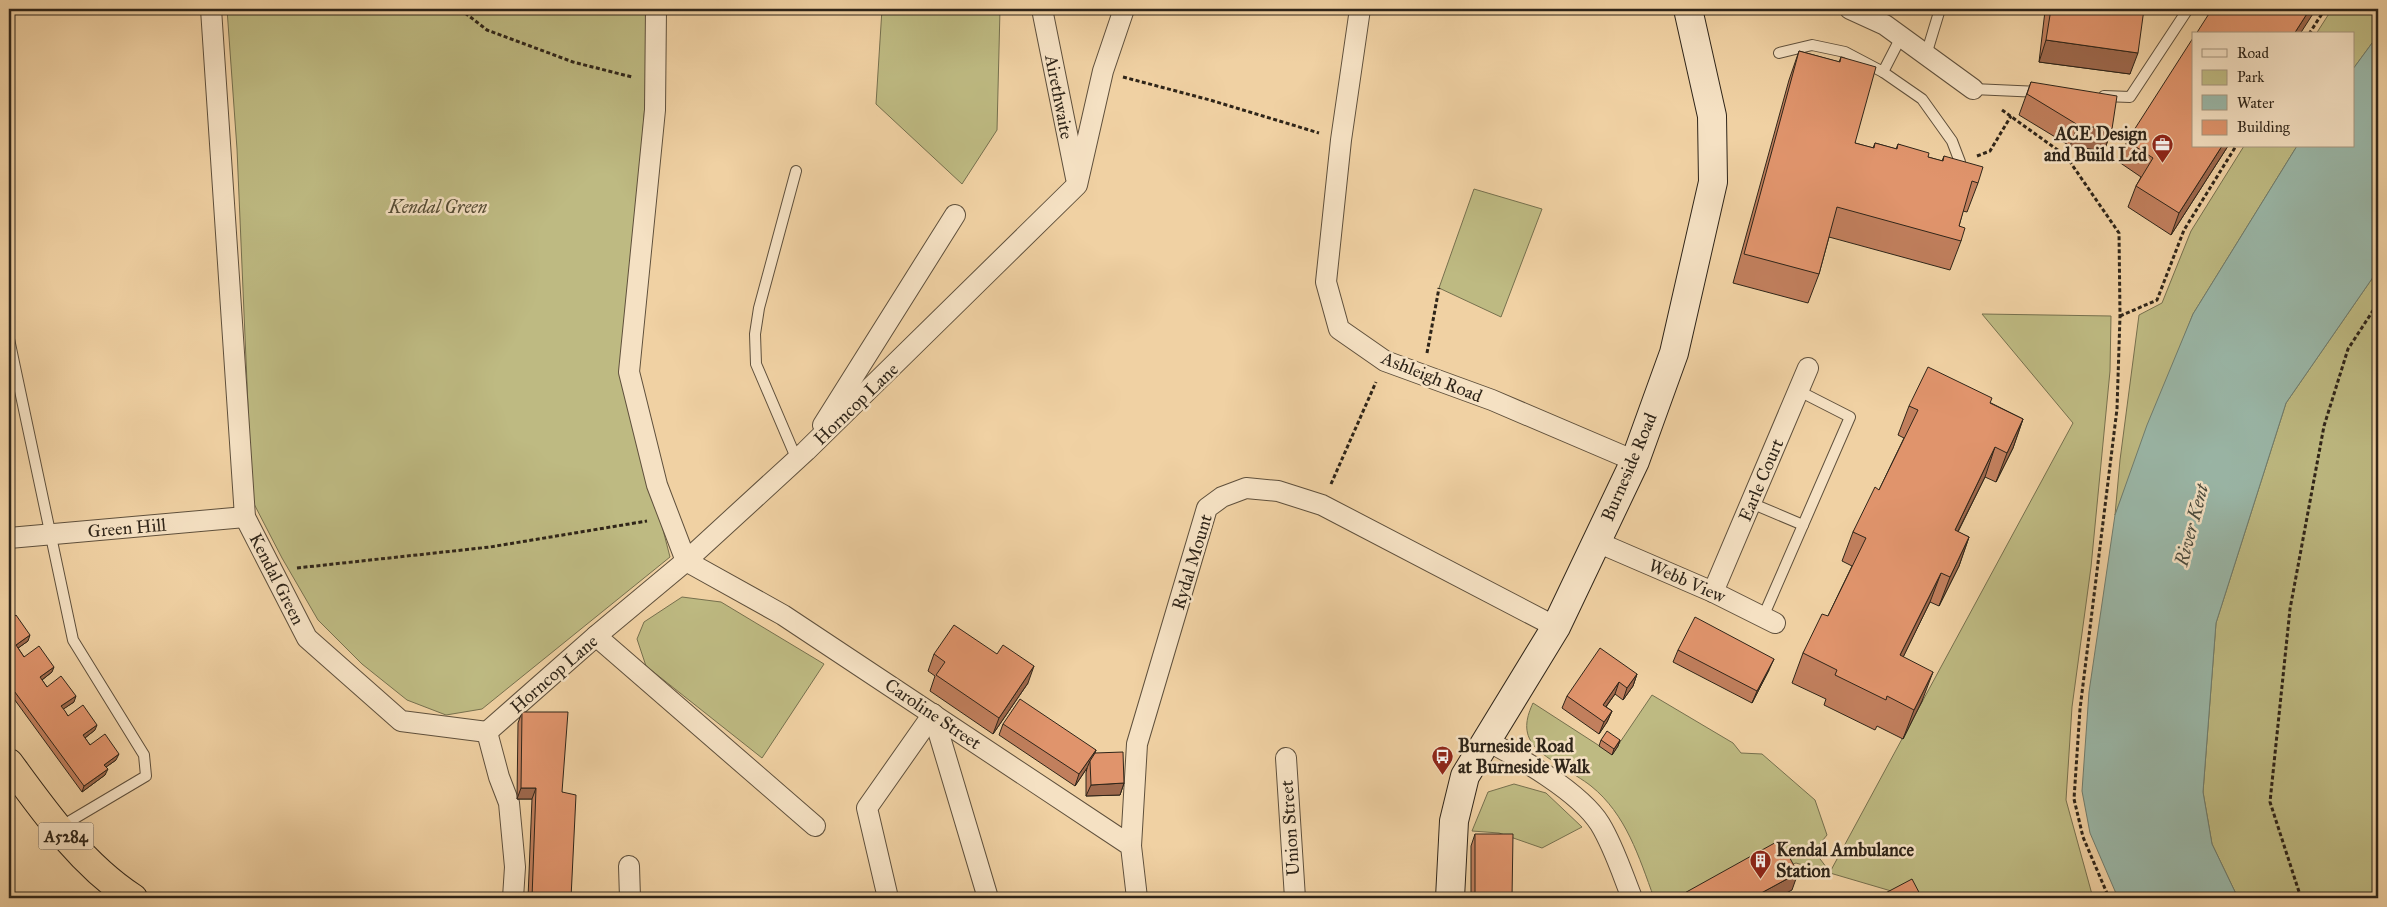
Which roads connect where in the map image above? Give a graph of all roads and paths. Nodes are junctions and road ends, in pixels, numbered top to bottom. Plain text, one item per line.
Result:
1 (211, 9) edge
2 (460, 9) edge
3 (656, 9) edge
4 (1042, 9) edge
5 (1124, 9) edge
6 (1360, 9) edge
7 (1688, 9) edge
8 (1850, 9) edge
9 (1940, 9) edge
10 (2188, 9) edge
11 (2325, 9) edge
12 (2310, 32) edge
13 (1901, 37) junction
14 (1780, 53) dead end
15 (1926, 55) junction
16 (1102, 71) junction
17 (1882, 72) junction
18 (638, 78) dead end
19 (1973, 89) junction
20 (2052, 93) edge
21 (2091, 95) edge
22 (2011, 116) junction
23 (1341, 140) junction
24 (2235, 148) edge
25 (1960, 162) joint
26 (796, 171) dead end
27 (1077, 185) junction
28 (955, 215) dead end
29 (1440, 288) dead end
30 (2378, 303) edge
31 (2120, 316) junction
32 (9, 339) edge
33 (1385, 361) junction
34 (1808, 368) dead end
35 (1423, 374) junction
36 (1799, 391) junction
37 (802, 456) junction
38 (1635, 461) junction
39 (1751, 503) junction
40 (1322, 505) junction
41 (245, 517) junction
42 (670, 517) junction
43 (1803, 525) junction
44 (50, 536) junction
45 (9, 538) edge
46 (1597, 542) junction
47 (686, 561) junction
48 (273, 572) junction
49 (1713, 592) junction
50 (1769, 620) joint
51 (1556, 627) junction
52 (596, 636) junction
53 (933, 714) junction
54 (487, 732) junction
55 (1486, 740) junction
56 (1286, 758) dead end
57 (9, 764) edge
58 (815, 826) dead end
59 (59, 828) junction
60 (1131, 846) junction
61 (629, 866) dead end
62 (133, 898) edge
63 (513, 898) edge
64 (630, 898) edge
65 (888, 898) edge
66 (988, 898) edge
67 (1137, 898) edge
68 (1295, 898) edge
69 (1450, 898) edge
70 (1632, 898) edge
71 (2109, 898) edge
72 (2301, 898) edge

1 - 41 street, Kendal Green
2 - 18 path
3 - 42 street
4 - 27 street, Airethwaite
5 - 16 street
6 - 23 street, Ashleigh Road
7 - 38 street, Burneside Road
8 - 13 street
9 - 15 lane
10 - 21 lane
11 - 12 path
13 - 15 street
13 - 17 lane
14 - 17 lane
15 - 19 street
16 - 23 path
16 - 27 street
17 - 25 lane
19 - 20 lane
19 - 22 path
22 - 25 path
22 - 31 path
23 - 33 street, Ashleigh Road
24 - 31 path
26 - 37 lane
27 - 37 street, Horncop Lane
28 - 37 street
29 - 35 path
30 - 72 path
31 - 71 path
32 - 44 lane
33 - 35 street, Ashleigh Road
33 - 40 path
34 - 36 street, Earle Court
35 - 38 street, Ashleigh Road
36 - 39 street, Earle Court
36 - 43 lane
37 - 47 street, Horncop Lane
38 - 46 street, Burneside Road
39 - 43 lane
39 - 49 street, Earle Court
40 - 51 street, Rydal Mount
40 - 60 street, Rydal Mount
41 - 44 street, Green Hill
41 - 48 street, Kendal Green
42 - 47 street
42 - 48 path
43 - 50 lane
44 - 45 street, Green Hill
44 - 59 lane
46 - 49 street, Webb View
46 - 51 street, Burneside Road
47 - 52 street, Horncop Lane
47 - 53 street, Caroline Street
48 - 54 street, Kendal Green
49 - 50 street, Webb View
51 - 55 street, Burneside Road
52 - 54 street, Horncop Lane
52 - 58 street
53 - 60 street, Caroline Street
53 - 65 street
53 - 66 street
54 - 63 street
55 - 69 street, Burneside Road
55 - 70 street
56 - 68 street, Union Street
57 - 59 highway, A5284
59 - 62 highway, A5284
60 - 67 street
61 - 64 street

